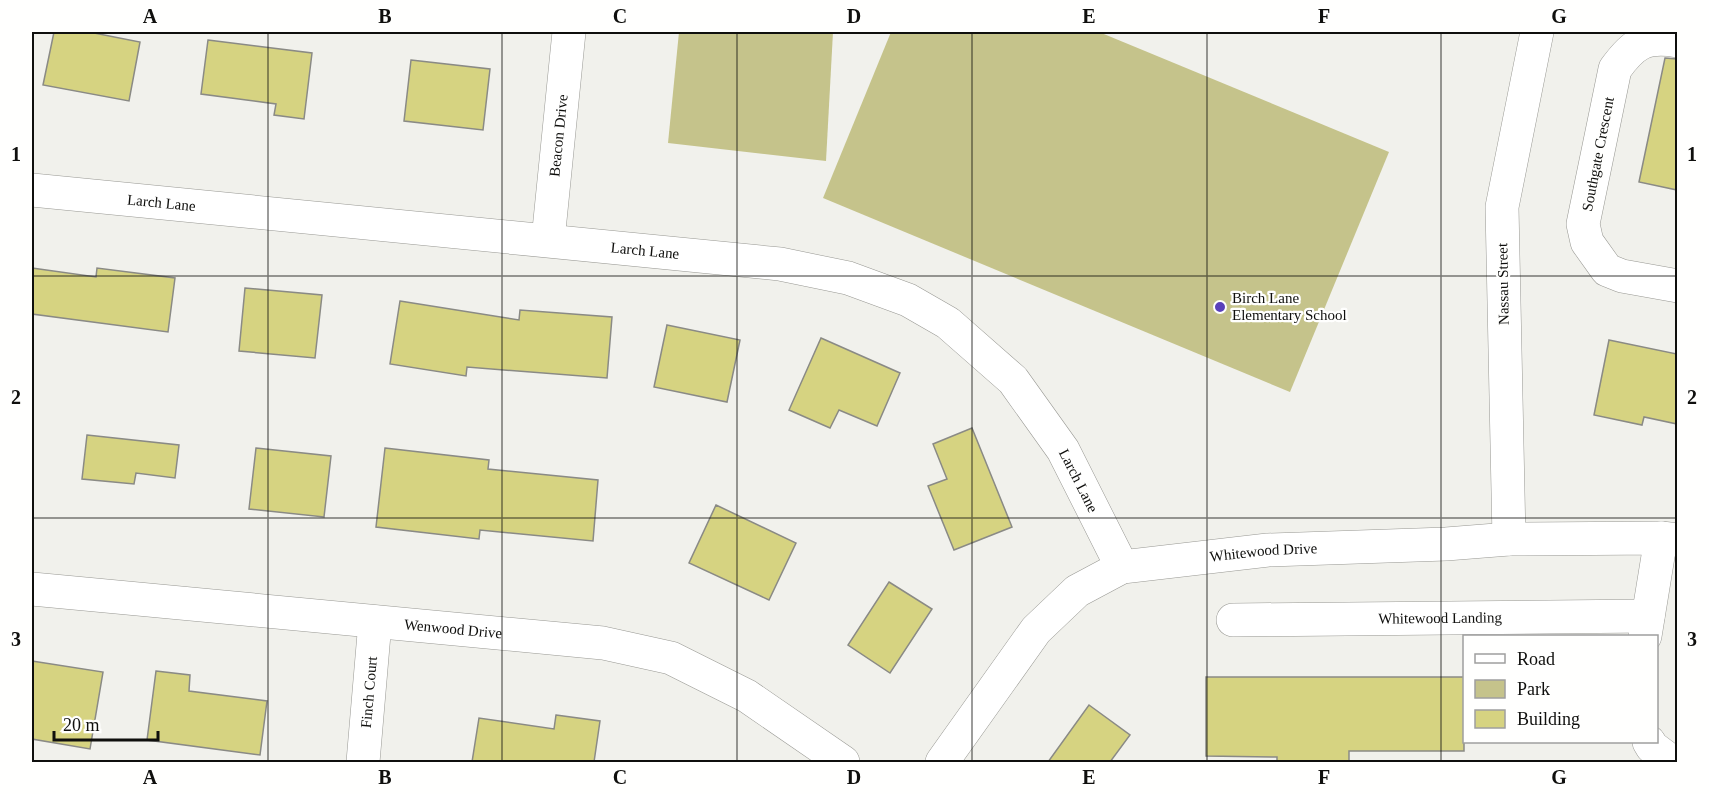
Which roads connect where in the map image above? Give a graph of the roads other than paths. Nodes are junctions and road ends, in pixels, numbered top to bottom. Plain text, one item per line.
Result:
1 (569, 32) edge
2 (1537, 32) edge
3 (1677, 40) edge
4 (32, 190) edge
5 (548, 240) junction
6 (1677, 286) edge
7 (1509, 539) junction
8 (1669, 539) edge
9 (1122, 567) junction
10 (32, 589) edge
11 (1233, 621) dead end
12 (375, 622) junction
13 (1647, 626) edge
14 (1650, 743) edge
15 (363, 762) edge
16 (843, 762) edge
17 (942, 762) edge
18 (1672, 762) edge

1 - 5 street, Beacon Drive
2 - 7 street, Nassau Street
3 - 6 street, Southgate Crescent
4 - 5 street, Larch Lane
5 - 9 street, Larch Lane
7 - 8 street, Whitewood Drive
7 - 9 street, Whitewood Drive
8 - 13 street, Whitewood Landing
9 - 17 street, Whitewood Drive
10 - 12 street, Wenwood Drive
11 - 13 street, Whitewood Landing
12 - 15 street, Finch Court
12 - 16 street, Wenwood Drive
14 - 18 street

